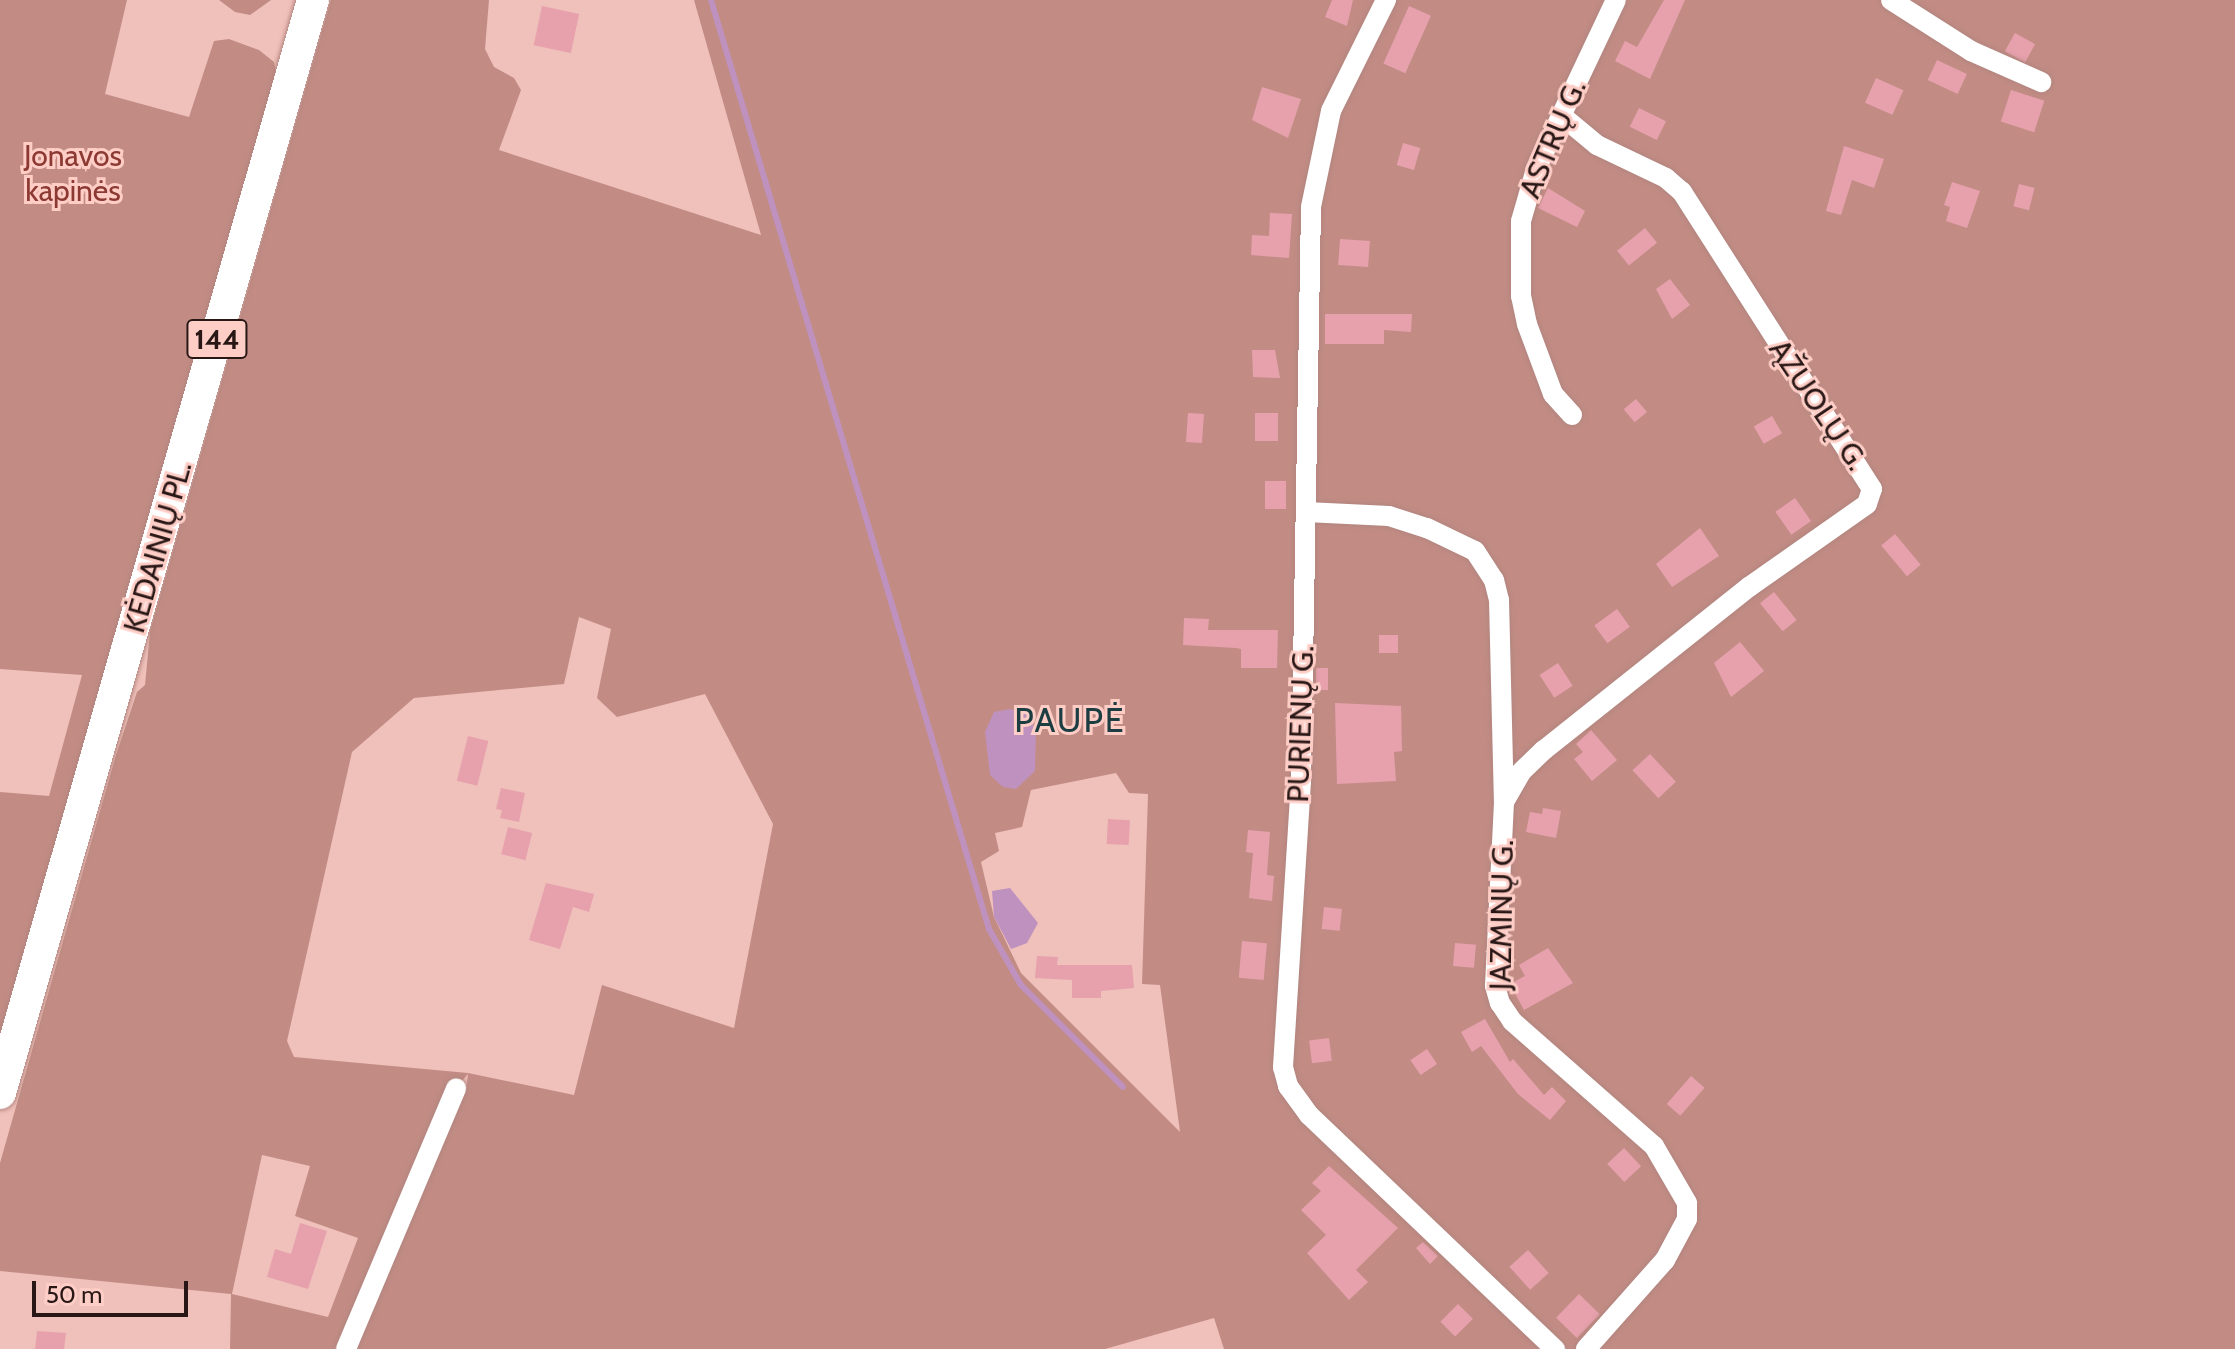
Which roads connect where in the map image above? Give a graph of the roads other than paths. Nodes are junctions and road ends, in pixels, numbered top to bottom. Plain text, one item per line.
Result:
1 (313, 0) edge
2 (1386, 0) edge
3 (1616, 0) edge
4 (1891, 0) edge
5 (2041, 82) dead end
6 (1562, 116) junction
7 (1572, 415) dead end
8 (1306, 512) junction
9 (1504, 802) junction
10 (456, 1088) dead end
11 (0, 1093) edge
12 (346, 1349) edge
13 (1555, 1349) edge
14 (1586, 1349) edge

1 - 11 main road, KĖDAINIŲ PL. / 144
2 - 8 street, PURIENŲ G.
3 - 6 street, ASTRŲ G.
4 - 5 street
6 - 7 street, ASTRŲ G.
6 - 9 street, ĄŽUOLŲ G.
8 - 9 street, JAZMINŲ G.
8 - 13 street, PURIENŲ G.
9 - 14 street, JAZMINŲ G.
10 - 12 street

